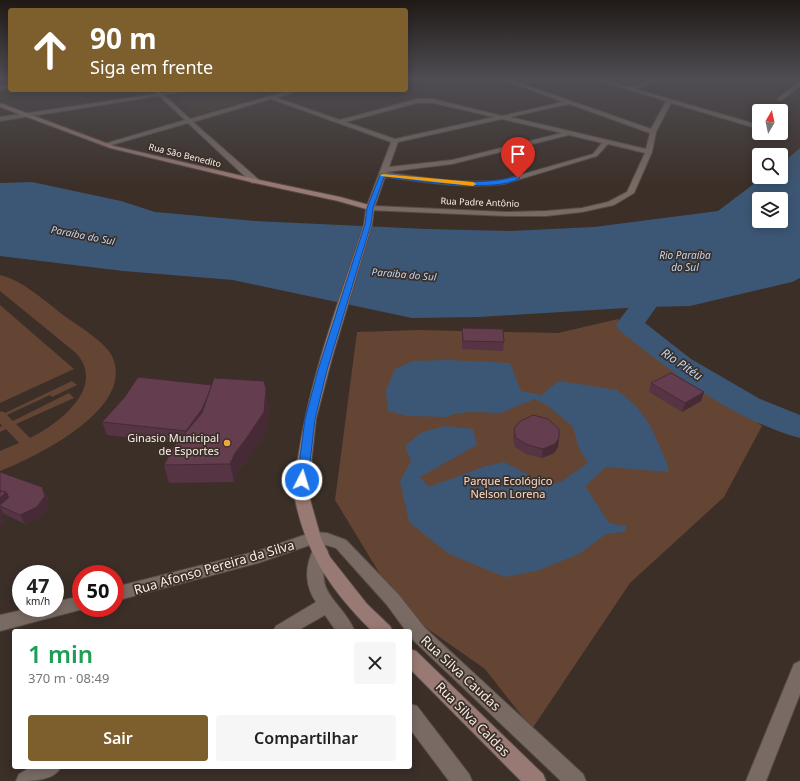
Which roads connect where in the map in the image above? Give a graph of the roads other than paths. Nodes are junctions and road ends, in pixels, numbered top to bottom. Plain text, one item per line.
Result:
1 (32, 114) edge
2 (181, 114) edge
3 (212, 114) edge
4 (318, 114) edge
5 (367, 114) edge
6 (489, 114) edge
7 (518, 114) edge
8 (605, 114) edge
9 (662, 114) edge
10 (714, 114) edge
11 (28, 115) junction
12 (503, 118) junction
13 (0, 120) edge
14 (188, 121) junction
15 (339, 122) junction
16 (752, 126) edge
17 (653, 132) junction
18 (571, 134) junction
19 (394, 141) junction
20 (606, 142) junction
21 (106, 145) junction
22 (648, 152) junction
23 (383, 173) junction
24 (255, 181) junction
25 (370, 208) junction
26 (316, 545) junction
27 (124, 592) edge
28 (328, 604) junction
29 (72, 605) edge
30 (0, 623) edge
31 (285, 629) edge
32 (345, 629) edge
33 (382, 629) edge
34 (412, 659) edge
35 (800, 670) edge
36 (412, 716) edge
37 (47, 769) edge
38 (26, 781) edge
39 (462, 781) edge
40 (536, 781) edge
41 (576, 781) edge
42 (756, 781) edge

1 - 11 street
2 - 14 street
3 - 14 street
4 - 15 street
5 - 15 street
6 - 12 street
7 - 12 street
8 - 17 street
9 - 17 street, Rua Padre Antônio
10 - 16 street
11 - 13 street
11 - 21 main road, Rua São Benedito
12 - 18 street
12 - 19 street
14 - 21 street
14 - 24 street
15 - 19 street
17 - 22 street, Rua Padre Antônio
18 - 20 street
18 - 23 street
19 - 23 street
20 - 22 street
20 - 23 street
21 - 24 main road, Rua São Benedito
22 - 25 street, Rua Padre Antônio
23 - 25 street
24 - 25 main road, Rua São Benedito
25 - 26 main road
26 - 27 street, Rua Afonso Pereira da Silva
26 - 28 street
26 - 33 main road
26 - 41 street, Rua Silva Caudas
28 - 31 street
28 - 32 street
29 - 30 street
34 - 40 main road, Rua Silva Caldas
35 - 42 street
36 - 39 street
37 - 38 street

